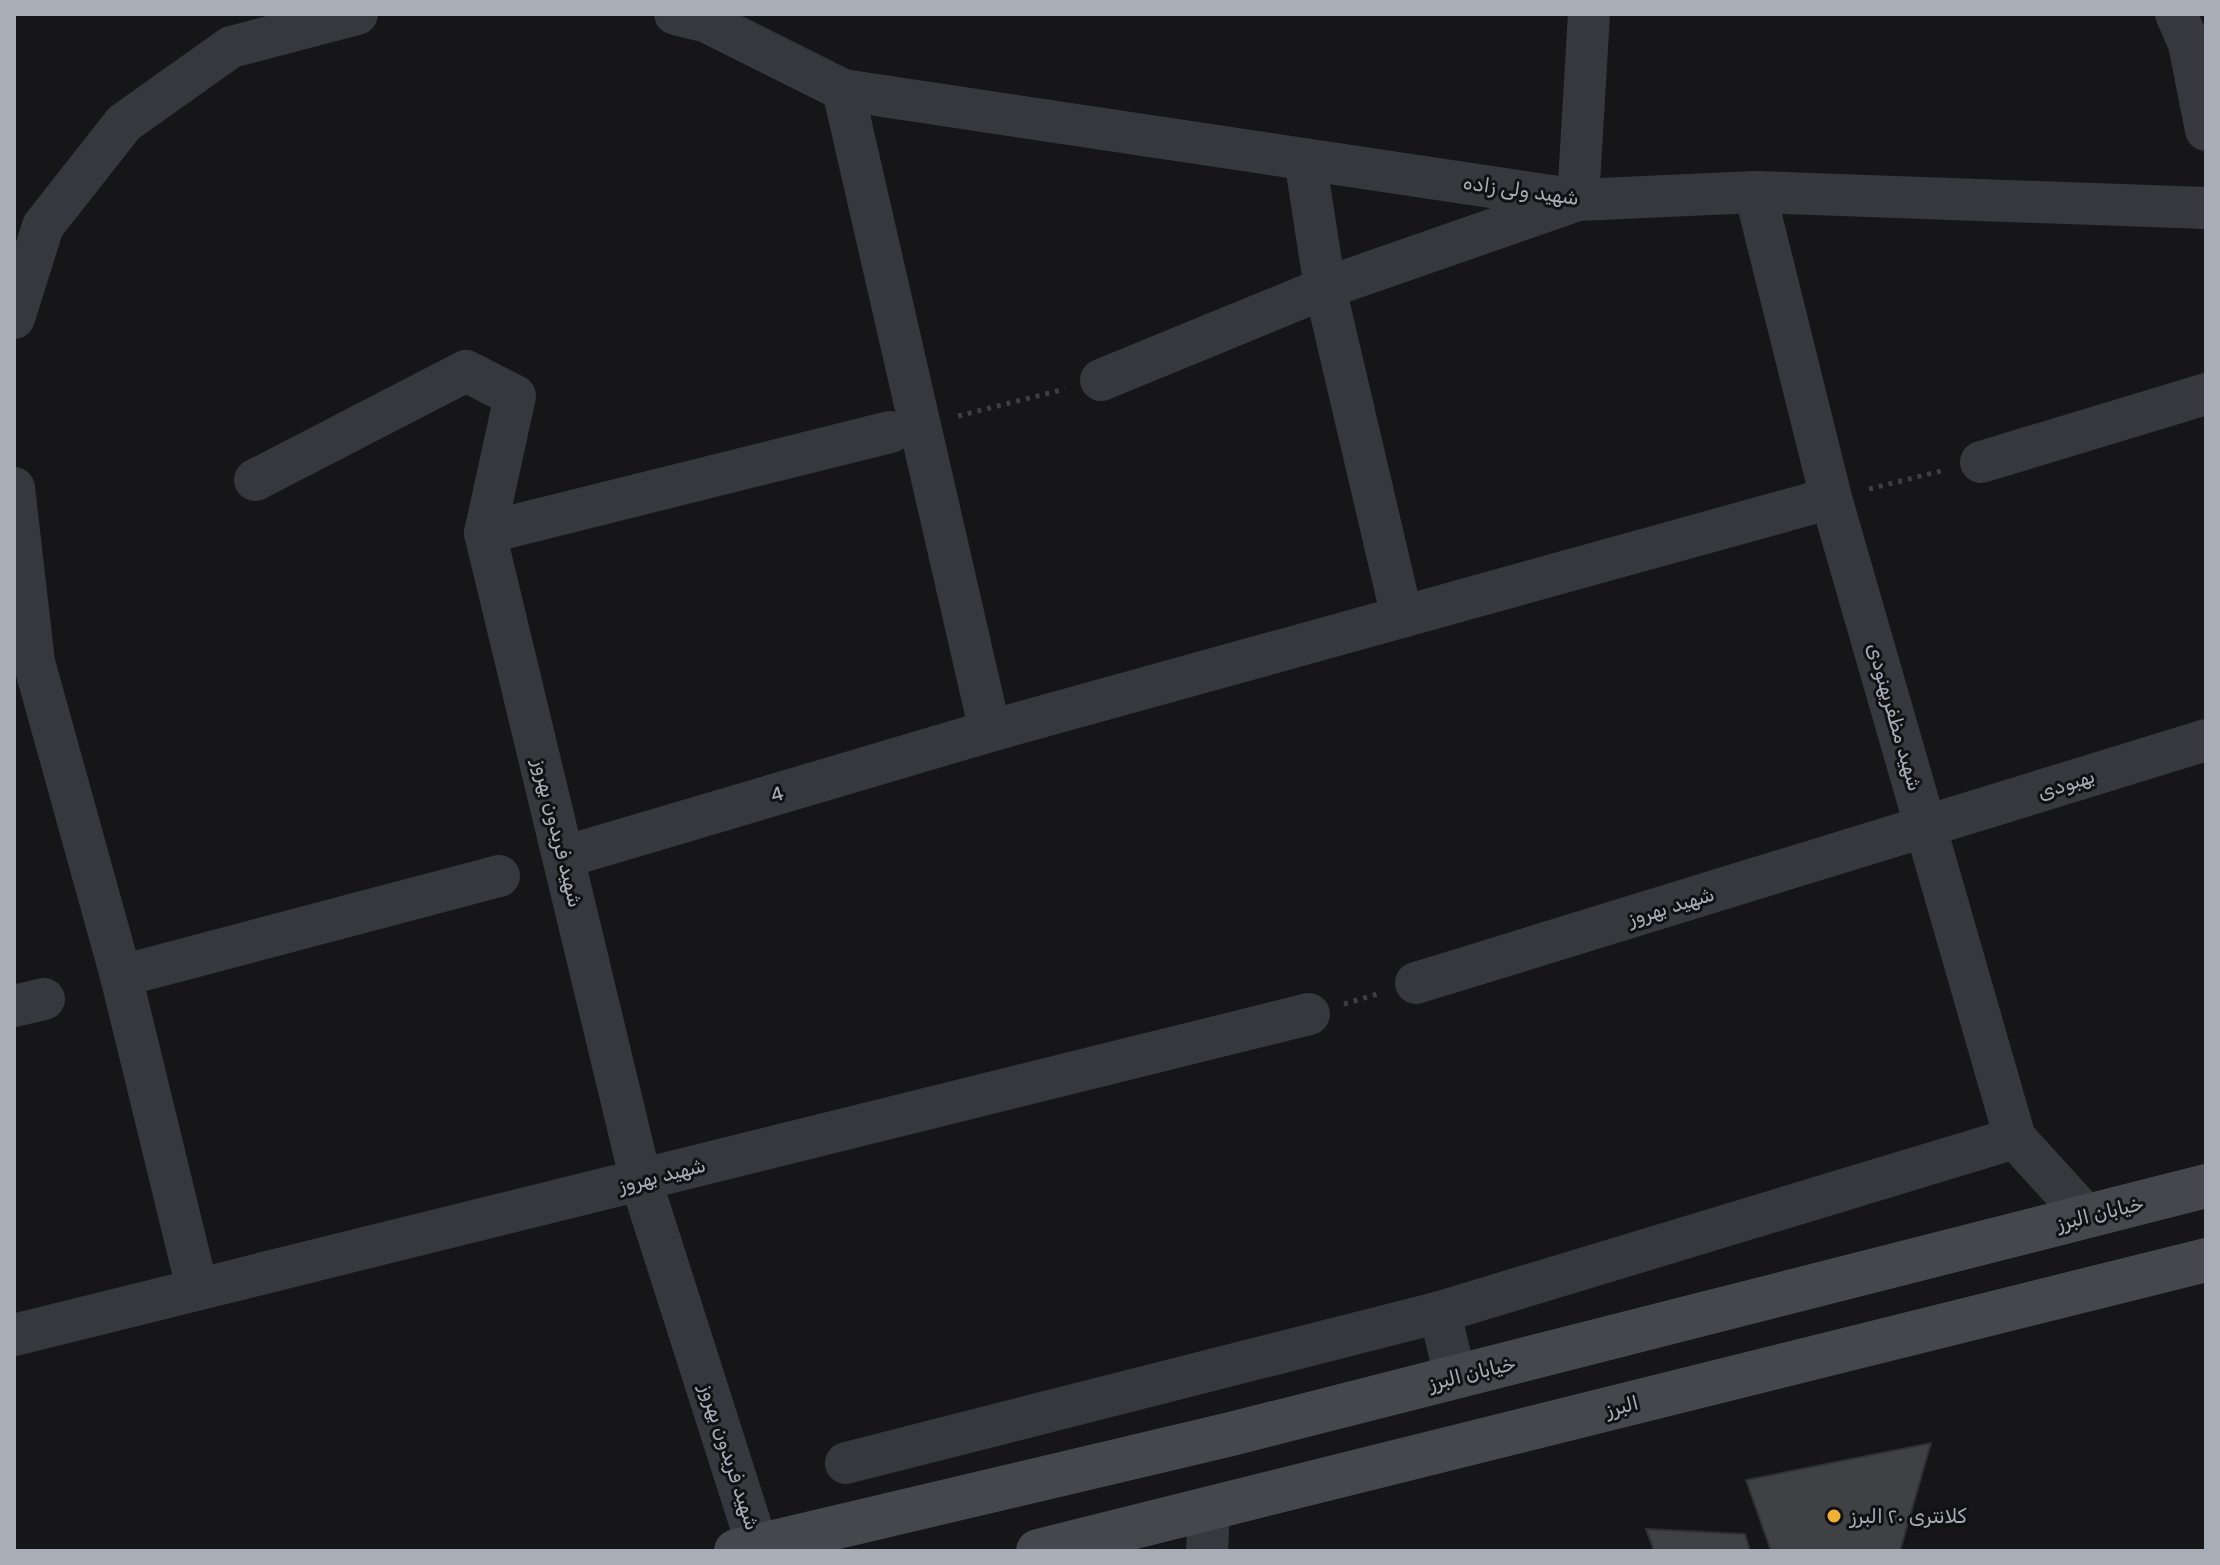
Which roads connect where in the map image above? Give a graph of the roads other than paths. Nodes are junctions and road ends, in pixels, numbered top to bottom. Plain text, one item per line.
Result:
1 (357, 14) edge
2 (675, 14) edge
3 (1589, 14) edge
4 (2190, 31) edge
5 (843, 90) junction
6 (2206, 130) edge
7 (1305, 159) junction
8 (1755, 192) junction
9 (1578, 200) junction
10 (2206, 208) edge
11 (1325, 288) junction
12 (14, 318) edge
13 (1101, 380) road end
14 (2206, 394) edge
15 (905, 429) junction
16 (1981, 462) road end
17 (255, 480) dead end
18 (14, 488) edge
19 (1831, 498) junction
20 (485, 533) junction
21 (1402, 617) junction
22 (24, 665) edge
23 (990, 731) junction
24 (2206, 740) edge
25 (1927, 828) junction
26 (564, 857) junction
27 (499, 876) dead end
28 (121, 976) junction
29 (1416, 983) road end
30 (1309, 1014) road end
31 (2015, 1138) junction
32 (641, 1181) junction
33 (2206, 1186) edge
34 (2086, 1216) junction
35 (2206, 1260) edge
36 (197, 1288) junction
37 (1440, 1312) junction
38 (14, 1335) edge
39 (1455, 1377) junction
40 (846, 1463) dead end
41 (1208, 1530) edge
42 (751, 1549) edge
43 (1038, 1551) edge

1 - 12 street
2 - 5 street, شهید ولی زاده
3 - 9 street
4 - 6 street
5 - 7 street, شهید ولی زاده
5 - 15 street
7 - 9 street, شهید ولی زاده
7 - 11 street
8 - 9 street, شهید ولی زاده
8 - 10 street, شهید ولی زاده
8 - 19 street, شهید مظفربهنودی
9 - 11 street
11 - 13 street
11 - 21 street
14 - 16 street
15 - 20 street
15 - 23 street
17 - 20 street, شهید فریدون بهروز
18 - 22 street
19 - 21 street, 4
19 - 25 street, شهید مظفربهنودی
20 - 26 street, شهید فریدون بهروز
21 - 23 street, 4
22 - 28 street
23 - 26 street, 4
24 - 25 street, بهبودی
25 - 29 street, شهید بهروز
25 - 31 street, شهید مظفربهنودی
26 - 32 street, شهید فریدون بهروز
27 - 28 street
28 - 36 street
30 - 32 street, شهید بهروز
31 - 34 street, شهید مظفربهنودی
31 - 37 street
32 - 36 street, شهید بهروز
32 - 42 street, شهید فریدون بهروز
33 - 34 main road, خیابان البرز
34 - 39 main road, خیابان البرز
35 - 41 main road, البرز
36 - 38 street, شهید بهروز
37 - 39 street
37 - 40 street
39 - 42 main road, خیابان البرز
41 - 43 main road, البرز

